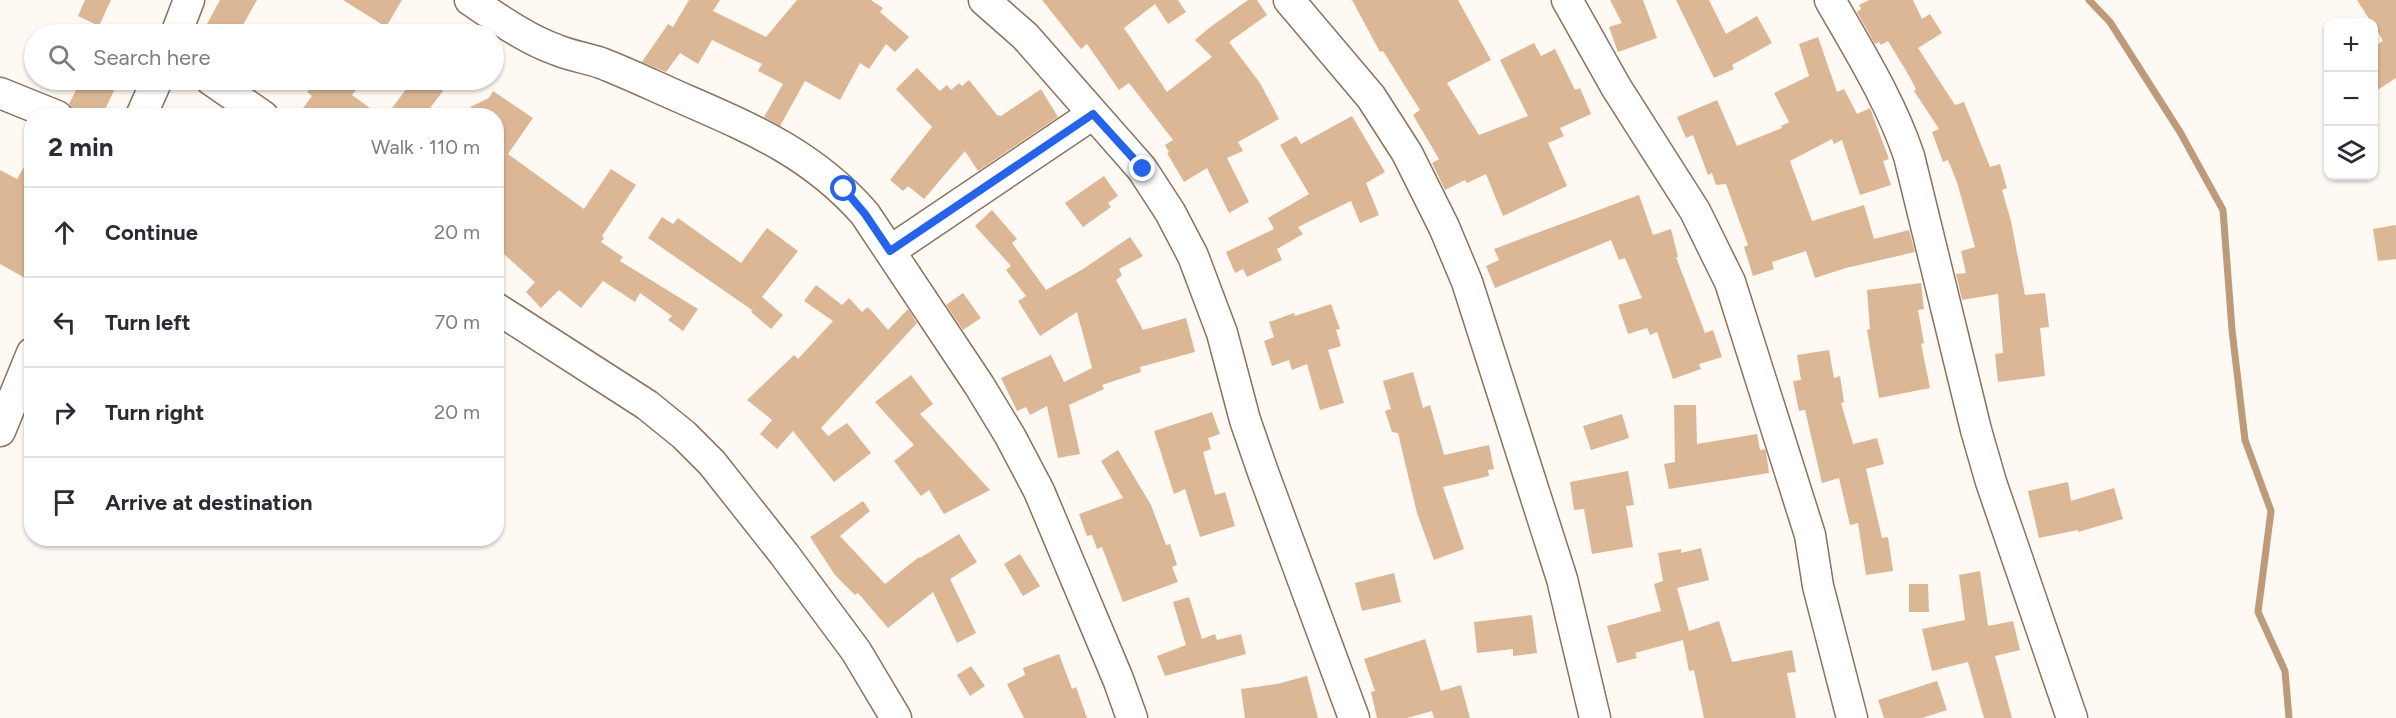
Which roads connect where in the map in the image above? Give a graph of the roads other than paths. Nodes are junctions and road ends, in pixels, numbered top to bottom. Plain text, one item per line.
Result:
1 (189, 0) edge
2 (470, 0) edge
3 (984, 0) edge
4 (1289, 0) edge
5 (1567, 0) edge
6 (1830, 0) edge
7 (180, 24) edge
8 (153, 90) edge
9 (225, 90) edge
10 (0, 93) edge
11 (37, 108) edge
12 (145, 108) edge
13 (251, 108) edge
14 (1093, 114) junction
15 (890, 251) junction
16 (504, 313) edge
17 (24, 372) edge
18 (0, 430) edge
19 (896, 718) edge
20 (1132, 718) edge
21 (1354, 718) edge
22 (1594, 718) edge
23 (1852, 718) edge
24 (2072, 718) edge

1 - 7 street
2 - 15 street
3 - 14 street
4 - 22 street
5 - 23 street
6 - 24 street
8 - 12 street
9 - 13 street
10 - 11 street
14 - 15 street
14 - 21 street
15 - 20 street
16 - 19 street
17 - 18 street

